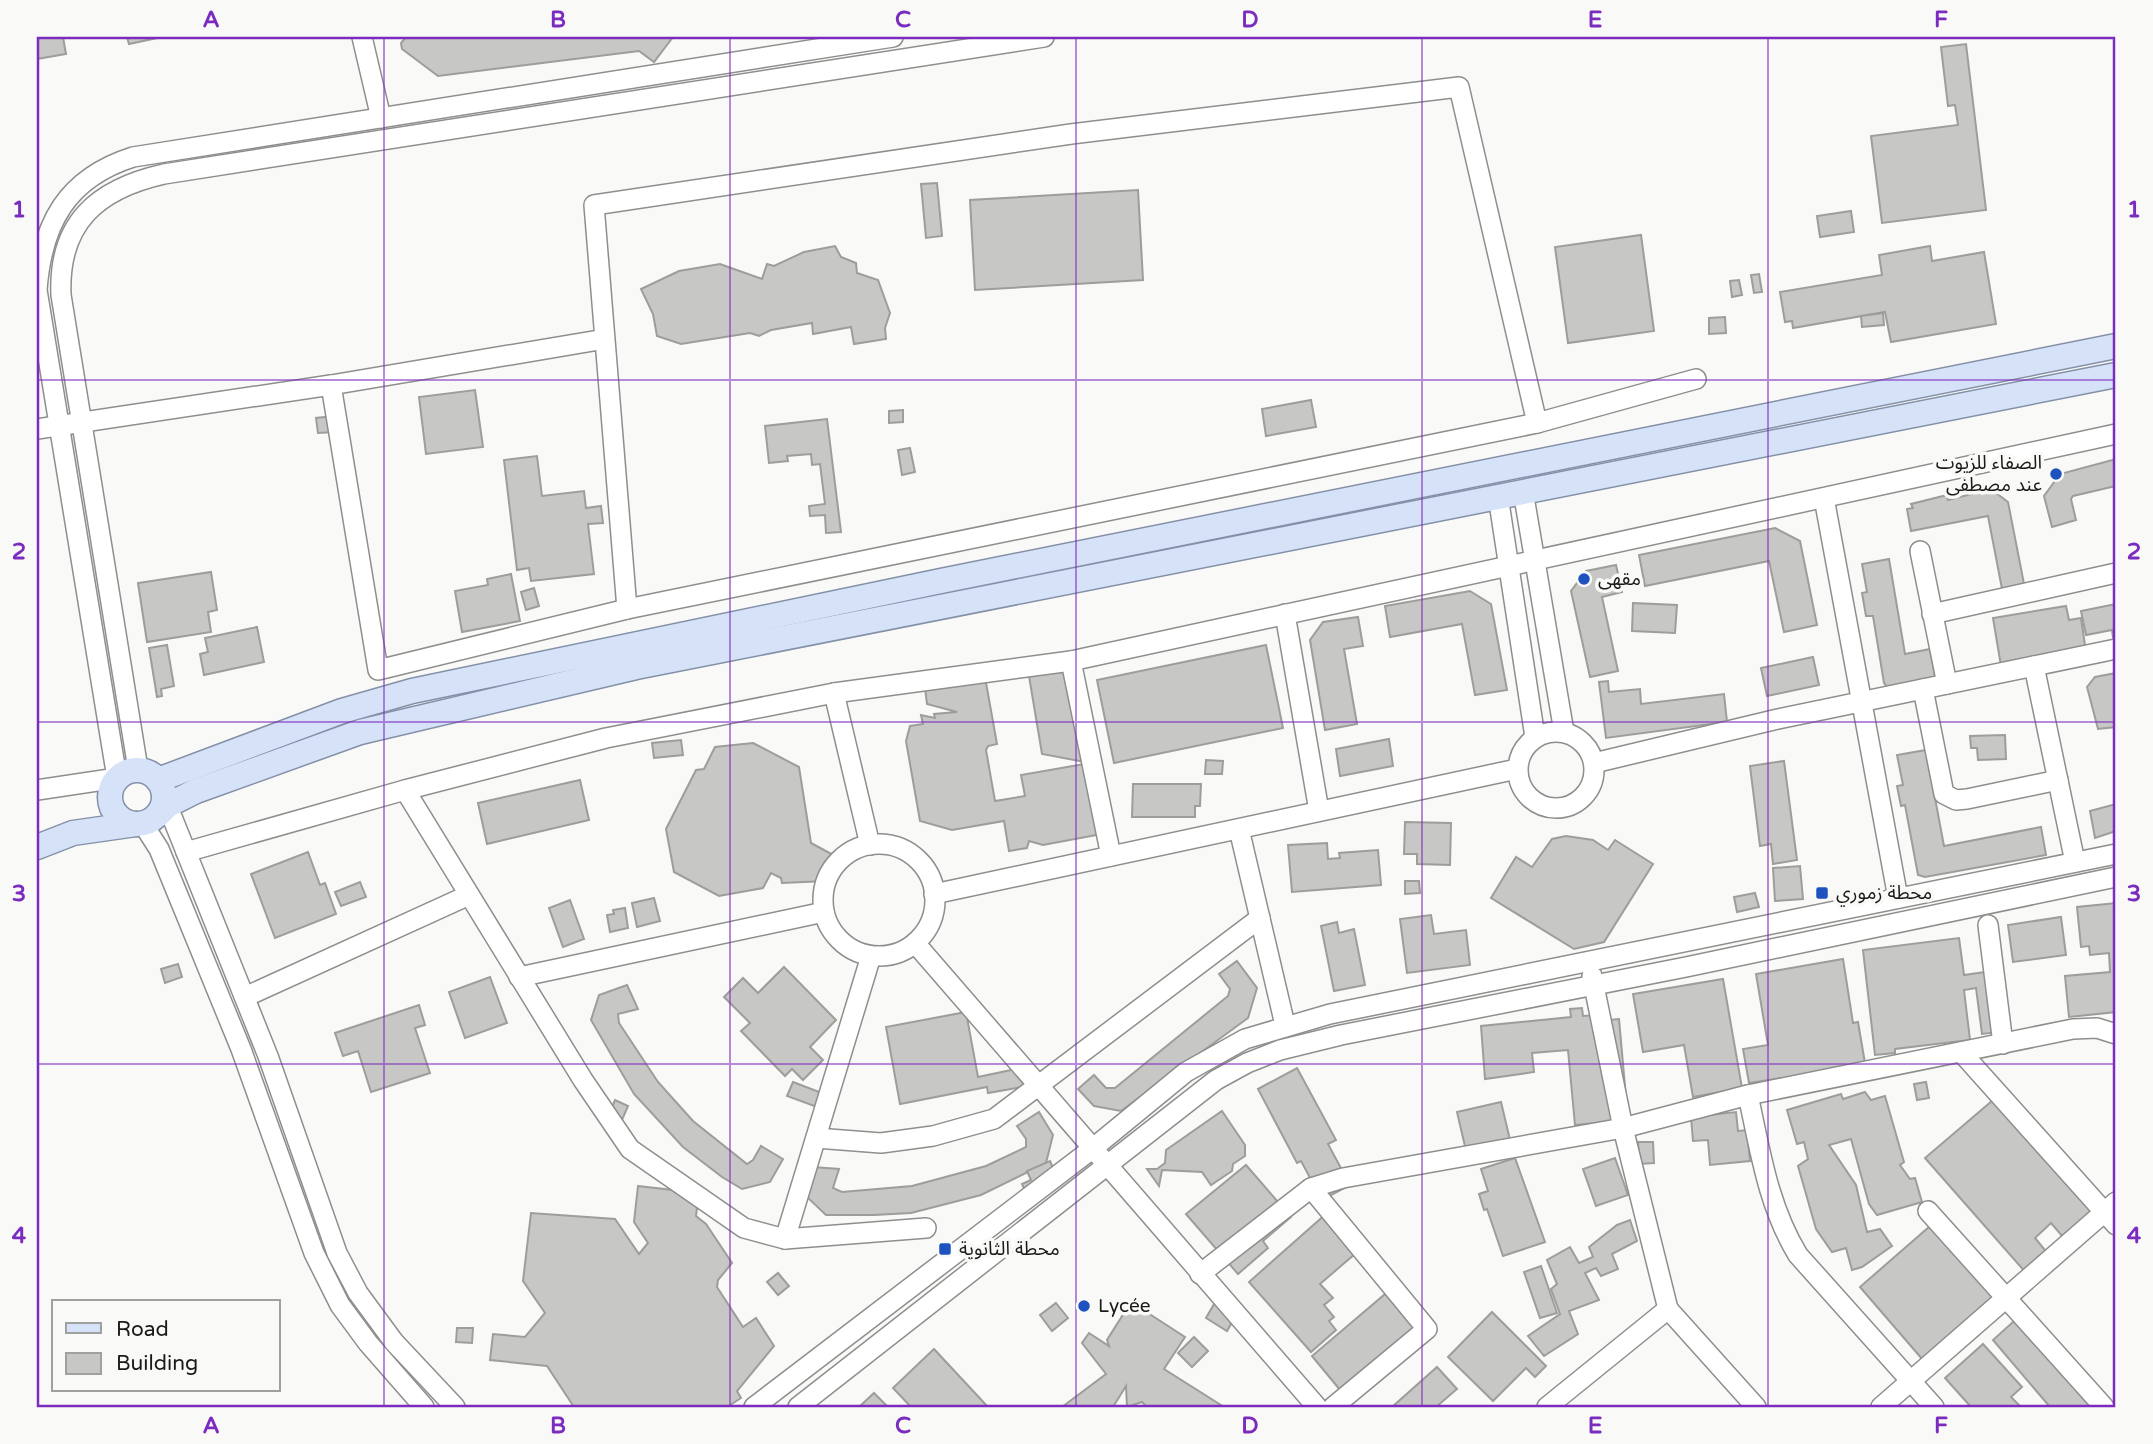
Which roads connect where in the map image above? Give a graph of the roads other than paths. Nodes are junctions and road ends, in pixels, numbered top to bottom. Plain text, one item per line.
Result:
1 (362, 37) edge
2 (893, 37) edge
3 (1044, 37) edge
4 (381, 118) junction
5 (605, 339) junction
6 (2116, 346) edge
7 (2116, 374) edge
8 (1696, 379) dead end
9 (331, 385) junction
10 (81, 423) junction
11 (1537, 423) junction
12 (57, 426) junction
13 (37, 429) edge
14 (2116, 435) edge
15 (1523, 491) junction
16 (1498, 496) junction
17 (1824, 498) junction
18 (1920, 551) dead end
19 (1535, 560) junction
20 (1509, 566) junction
21 (2116, 573) edge
22 (626, 609) junction
23 (1285, 614) junction
24 (1932, 614) junction
25 (2116, 649) edge
26 (1071, 661) junction
27 (2034, 666) junction
28 (1947, 684) junction
29 (1923, 689) junction
30 (834, 693) junction
31 (1862, 702) junction
32 (1564, 732) junction
33 (1535, 737) junction
34 (1594, 763) junction
35 (1517, 769) junction
36 (2058, 780) junction
37 (37, 790) edge
38 (405, 790) junction
39 (144, 797) junction
40 (1319, 811) junction
41 (1239, 828) junction
42 (73, 833) junction
43 (870, 845) junction
44 (37, 846) edge
45 (186, 852) junction
46 (2116, 854) edge
47 (1111, 856) junction
48 (2075, 862) junction
49 (2116, 877) edge
50 (934, 894) junction
51 (469, 895) junction
52 (1898, 898) junction
53 (824, 912) junction
54 (1260, 918) junction
55 (1988, 925) dead end
56 (915, 943) junction
57 (872, 956) junction
58 (1589, 961) junction
59 (519, 977) junction
60 (1594, 985) junction
61 (244, 997) junction
62 (1285, 1025) junction
63 (2115, 1030) edge
64 (2003, 1044) junction
65 (1961, 1052) junction
66 (1037, 1086) junction
67 (1748, 1094) junction
68 (1623, 1128) junction
69 (816, 1138) junction
70 (1092, 1149) junction
71 (1106, 1166) junction
72 (1311, 1188) junction
73 (1928, 1211) dead end
74 (2112, 1213) edge
75 (926, 1228) dead end
76 (785, 1239) junction
77 (1200, 1274) junction
78 (2007, 1297) junction
79 (1668, 1309) junction
80 (1911, 1381) junction
81 (424, 1407) edge
82 (455, 1407) edge
83 (754, 1407) edge
84 (798, 1407) edge
85 (1317, 1407) edge
86 (1332, 1407) edge
87 (1547, 1407) edge
88 (1756, 1407) edge
89 (1881, 1407) edge
90 (1934, 1407) edge
91 (2104, 1407) edge

1 - 4 street
2 - 4 street
3 - 10 street
4 - 12 street
5 - 9 street
5 - 11 street
5 - 22 street
6 - 39 main road
7 - 15 main road
8 - 11 street
9 - 10 street
9 - 22 street
10 - 12 street
10 - 39 street
11 - 22 street
12 - 13 street
12 - 39 street
14 - 17 street
15 - 16 main road
15 - 19 street
16 - 20 street
16 - 39 main road
17 - 19 street
17 - 31 street
18 - 24 street
19 - 20 street
19 - 32 street
20 - 23 street
20 - 33 street
21 - 24 street
23 - 26 street
23 - 40 street
24 - 28 street
25 - 27 street
26 - 30 street
26 - 47 street
27 - 28 street
27 - 36 street
28 - 29 street
29 - 31 street
29 - 36 street
30 - 38 street
30 - 43 street
31 - 34 street
31 - 52 street
32 - 33 street
32 - 34 street
33 - 35 street
34 - 35 street
35 - 40 street
36 - 48 street
37 - 39 street
38 - 45 street
38 - 51 street
39 - 42 main road
39 - 42 main road
39 - 45 street
39 - 81 street
40 - 41 street
41 - 47 street
41 - 54 street
42 - 44 main road
43 - 50 street
43 - 53 street
45 - 61 street
46 - 48 street
47 - 50 street
48 - 52 street
49 - 60 street
50 - 56 street
51 - 59 street
51 - 61 street
52 - 58 street
53 - 57 street
53 - 59 street
54 - 62 street
54 - 66 street
55 - 64 street
56 - 57 street
56 - 66 street
57 - 69 street
58 - 60 street
58 - 62 street
59 - 76 street
60 - 68 street
60 - 71 street
61 - 82 street
62 - 70 street
63 - 64 street
64 - 65 street
65 - 67 street
65 - 74 street
66 - 69 street
66 - 70 street
67 - 68 street
67 - 80 street
68 - 72 street
68 - 79 street
69 - 76 street
70 - 71 street
70 - 83 street
71 - 77 street
71 - 84 street
72 - 77 street
72 - 86 street
73 - 78 street
74 - 78 street
75 - 76 street
77 - 85 street
78 - 80 street
78 - 91 street
79 - 87 street
79 - 88 street
80 - 89 street
80 - 90 street

